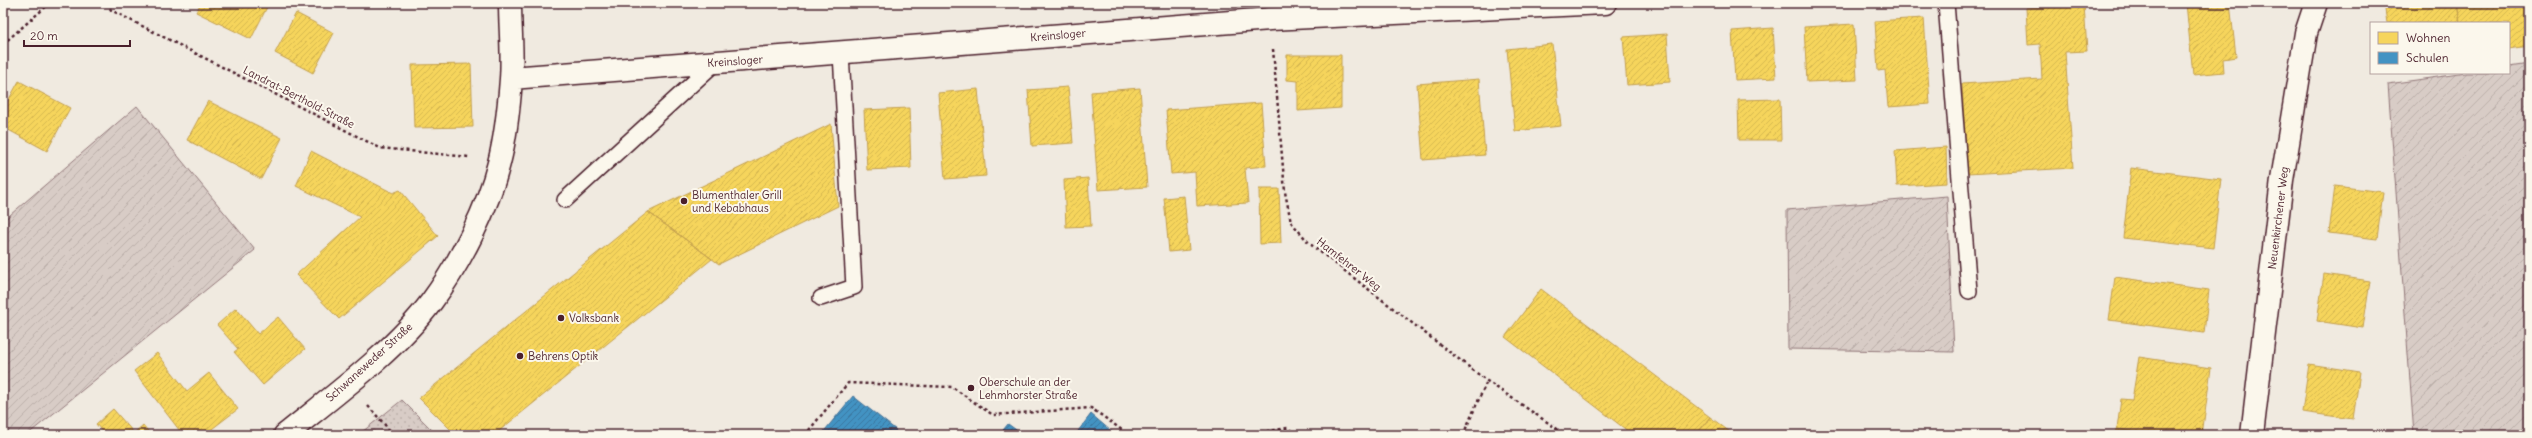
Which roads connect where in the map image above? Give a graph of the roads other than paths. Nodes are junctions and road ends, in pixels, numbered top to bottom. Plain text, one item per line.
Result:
1 (510, 3) edge
2 (1605, 3) edge
3 (1946, 3) edge
4 (2316, 3) edge
5 (841, 53) junction
6 (716, 62) junction
7 (511, 78) junction
8 (565, 200) dead end
9 (1969, 291) dead end
10 (821, 298) dead end
11 (285, 435) edge
12 (2252, 435) edge

1 - 7 main road, Schwaneweder Straße
2 - 5 main road, Kreinsloger
3 - 9 lane
4 - 12 main road, Neuenkirchener Weg
5 - 6 main road, Kreinsloger
5 - 10 lane
6 - 7 main road, Kreinsloger
6 - 8 lane
7 - 11 main road, Schwaneweder Straße

